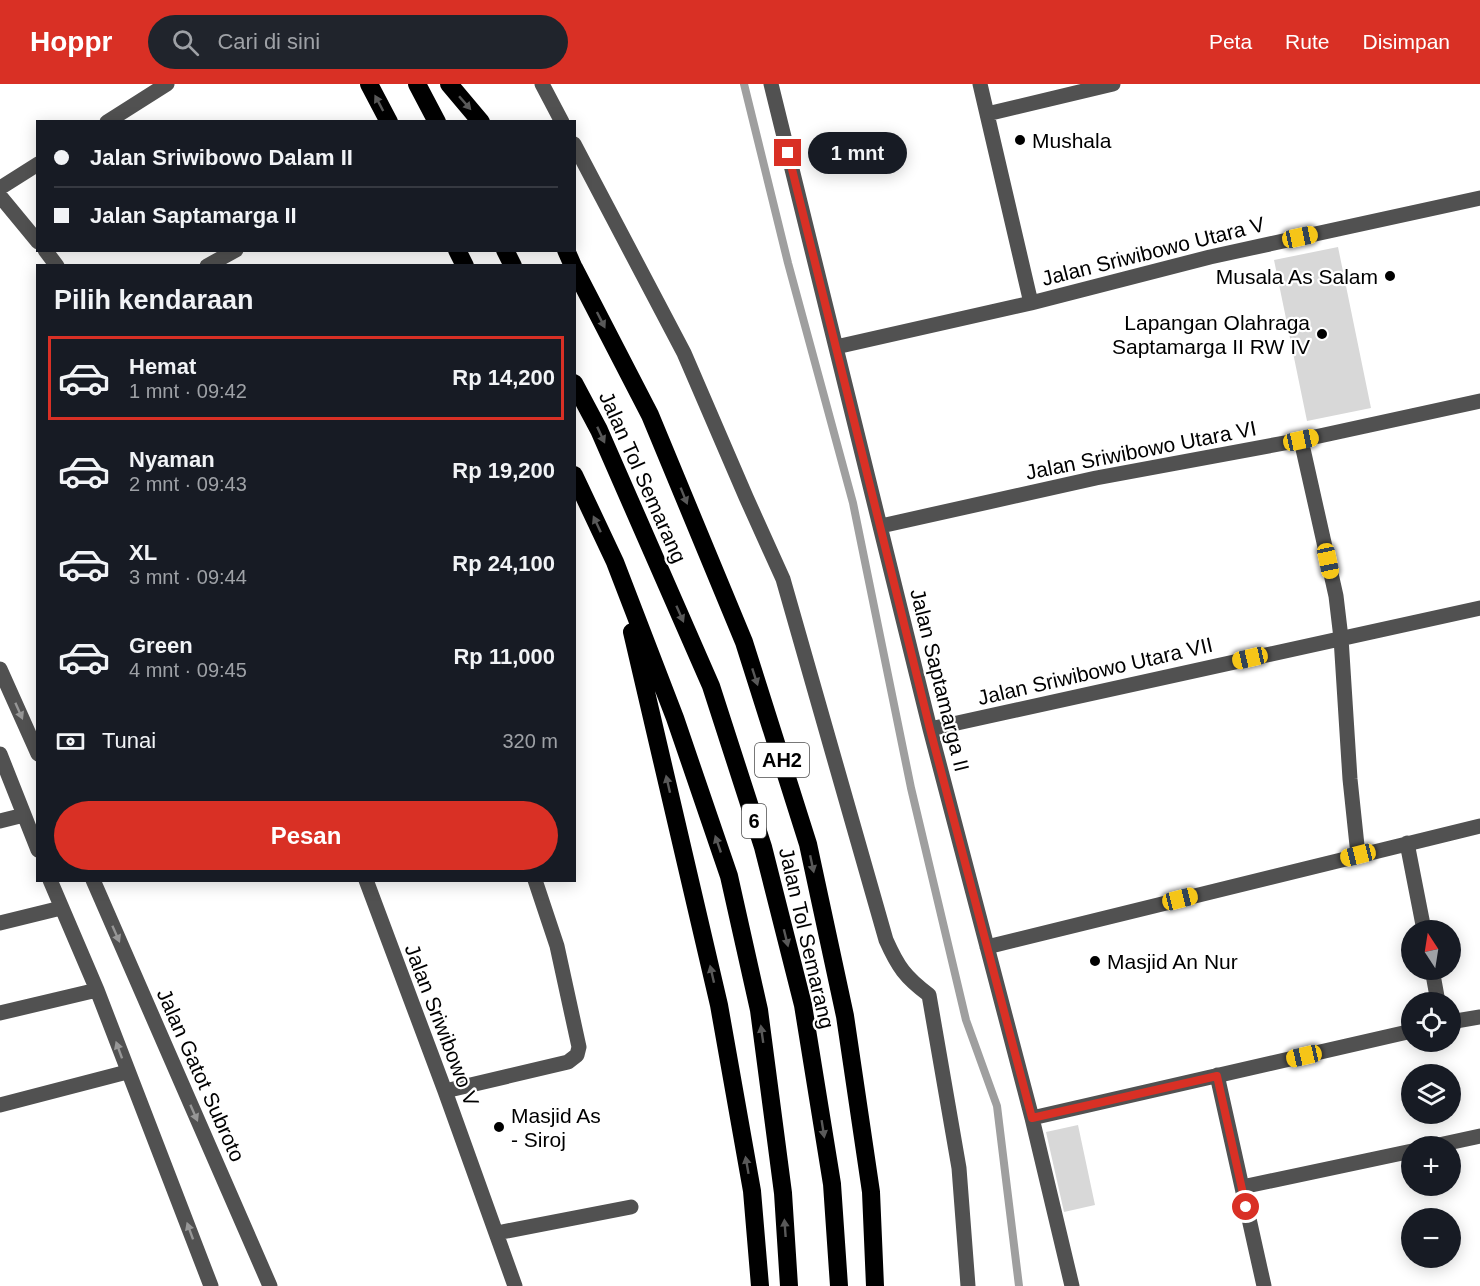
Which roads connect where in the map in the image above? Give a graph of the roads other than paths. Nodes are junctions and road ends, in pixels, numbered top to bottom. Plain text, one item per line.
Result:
1 (167, 84) edge
2 (369, 84) edge
3 (417, 84) edge
4 (449, 84) edge
5 (542, 84) edge
6 (771, 84) edge
7 (981, 84) edge
8 (1113, 84) edge
9 (987, 114) junction
10 (110, 120) edge
11 (388, 120) edge
12 (436, 120) edge
13 (479, 120) edge
14 (561, 120) edge
15 (576, 148) edge
16 (36, 166) edge
17 (0, 188) edge
18 (0, 196) edge
19 (1480, 198) edge
20 (36, 240) edge
21 (232, 252) edge
22 (211, 264) edge
23 (576, 271) edge
24 (1031, 303) junction
25 (836, 347) junction
26 (576, 387) edge
27 (1480, 401) edge
28 (1301, 440) junction
29 (576, 479) edge
30 (881, 526) junction
31 (615, 562) junction
32 (1480, 608) edge
33 (1341, 638) junction
34 (0, 669) edge
35 (930, 729) junction
36 (36, 750) edge
37 (0, 754) edge
38 (24, 815) junction
39 (0, 821) edge
40 (1480, 826) edge
41 (1407, 843) junction
42 (36, 845) edge
43 (1358, 855) junction
44 (51, 882) edge
45 (94, 882) edge
46 (367, 882) edge
47 (535, 882) edge
48 (61, 908) junction
49 (1422, 920) edge
50 (0, 923) edge
51 (987, 947) junction
52 (97, 990) junction
53 (0, 1013) edge
54 (1480, 1017) edge
55 (1461, 1020) edge
56 (1401, 1034) edge
57 (127, 1072) junction
58 (1217, 1076) junction
59 (445, 1091) junction
60 (0, 1105) edge
61 (1032, 1118) junction
62 (1480, 1136) edge
63 (1461, 1140) edge
64 (1401, 1153) edge
65 (1242, 1187) junction
66 (631, 1207) dead end
67 (497, 1233) junction
68 (211, 1286) edge
69 (270, 1286) edge
70 (515, 1286) edge
71 (760, 1286) edge
72 (789, 1286) edge
73 (838, 1286) edge
74 (875, 1286) edge
75 (968, 1286) edge
76 (1072, 1286) edge
77 (1264, 1286) edge

1 - 10 street
11 -> 2 highway
3 - 12 highway
4 -> 13 highway
5 - 14 street
6 - 25 street, Jalan Saptamarga II
7 - 9 street
8 - 9 street
9 - 24 street
15 - 75 street
16 - 17 street
18 - 20 street
19 - 24 street, Jalan Sriwibowo Utara V
21 - 22 street
23 -> 74 highway, AH2
24 - 25 street, Jalan Sriwibowo Utara V
25 - 30 street, Jalan Saptamarga II
26 -> 73 highway, Jalan Tol Semarang / 6
27 - 28 street, Jalan Sriwibowo Utara VI
28 - 30 street, Jalan Sriwibowo Utara VI
28 - 33 street
31 -> 29 highway, 6
30 - 35 street, Jalan Saptamarga II
71 -> 31 highway
72 -> 31 highway, 6
32 - 33 street, Jalan Sriwibowo Utara VII
33 - 35 street, Jalan Sriwibowo Utara VII
33 - 43 street
34 -> 36 street
35 - 51 street, Jalan Saptamarga II
37 - 38 street
38 - 39 street
38 - 42 street
40 - 41 street
41 - 43 street
41 - 49 street
43 - 51 street
44 - 48 street
45 -> 69 street, Jalan Gatot Subroto
46 - 59 street, Jalan Sriwibowo V
47 - 59 street
48 - 50 street
48 - 52 street
51 - 61 street, Jalan Saptamarga II
52 - 53 street
57 -> 52 street
54 - 55 street
56 - 58 street
57 - 60 street
68 -> 57 street
58 - 61 street
58 - 65 street
59 - 67 street, Jalan Sriwibowo V
61 - 76 street, Jalan Saptamarga II
62 - 63 street
64 - 65 street
65 - 77 street
66 - 67 street
67 - 70 street, Jalan Sriwibowo V

